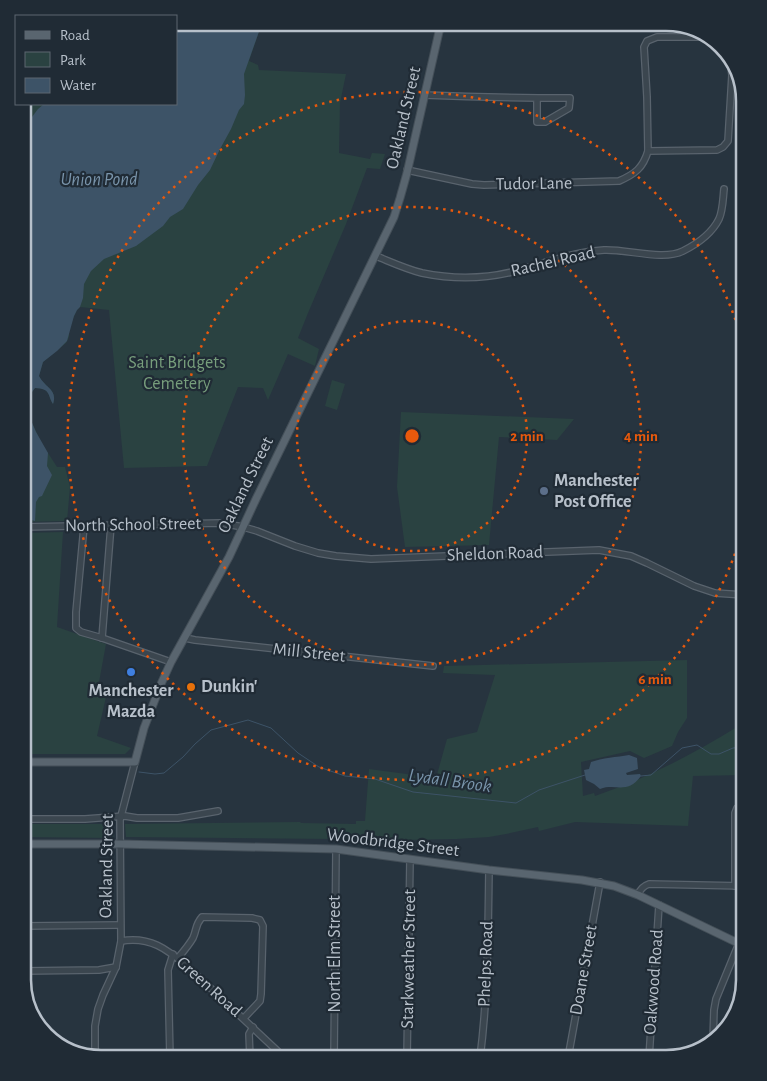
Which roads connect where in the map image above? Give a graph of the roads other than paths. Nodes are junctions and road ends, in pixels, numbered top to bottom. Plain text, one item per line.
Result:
1 (438, 31) edge
2 (692, 37) edge
3 (732, 80) edge
4 (424, 96) junction
5 (537, 98) junction
6 (648, 151) junction
7 (407, 170) junction
8 (724, 189) dead end
9 (376, 256) junction
10 (111, 525) junction
11 (84, 526) junction
12 (31, 527) edge
13 (243, 527) junction
14 (736, 595) edge
15 (102, 638) junction
16 (185, 638) junction
17 (172, 662) junction
18 (433, 666) dead end
19 (31, 762) edge
20 (135, 762) junction
21 (736, 810) edge
22 (218, 811) dead end
23 (120, 817) junction
24 (31, 819) edge
25 (31, 844) edge
26 (120, 844) junction
27 (336, 849) junction
28 (410, 859) junction
29 (489, 870) junction
30 (600, 882) junction
31 (735, 886) joint
32 (638, 895) junction
33 (659, 905) junction
34 (120, 925) junction
35 (31, 926) edge
36 (121, 941) junction
37 (736, 942) edge
38 (175, 956) junction
39 (736, 957) edge
40 (116, 966) junction
41 (31, 971) edge
42 (244, 1018) junction
43 (253, 1028) junction
44 (713, 1030) edge
45 (95, 1050) edge
46 (170, 1050) edge
47 (250, 1050) edge
48 (276, 1050) edge
49 (334, 1050) edge
50 (408, 1050) edge
51 (481, 1050) edge
52 (569, 1050) edge
53 (650, 1050) edge

1 - 4 main road, Oakland Street
2 - 6 street
3 - 6 street
4 - 5 street
4 - 7 main road, Oakland Street
5 - 5 street
6 - 7 street, Tudor Lane
7 - 9 main road, Oakland Street
8 - 9 street, Rachel Road
9 - 13 main road, Oakland Street
10 - 11 street, North School Street
10 - 13 street, North School Street
10 - 15 street
11 - 12 street, North School Street
11 - 15 street
13 - 14 street, Sheldon Road
13 - 16 main road, Oakland Street
15 - 17 street
16 - 17 main road, Oakland Street
16 - 18 street, Mill Street
17 - 20 main road, Oakland Street
19 - 20 main road
20 - 23 street, Oakland Street
21 - 31 street
22 - 23 street
23 - 24 street
23 - 26 street, Oakland Street
25 - 26 main road, Woodbridge Street
26 - 27 main road, Woodbridge Street
26 - 34 street, Oakland Street
27 - 28 main road, Woodbridge Street
27 - 49 street, North Elm Street
28 - 29 main road, Woodbridge Street
28 - 50 street, Starkweather Street
29 - 30 main road, Woodbridge Street
29 - 51 street, Phelps Road
30 - 32 main road, Woodbridge Street
30 - 52 street, Doane Street
31 - 32 street
32 - 33 main road, Woodbridge Street
33 - 37 main road, Woodbridge Street
33 - 53 street, Oakwood Road
34 - 35 street
34 - 36 street, Oakland Street
36 - 38 street, Green Road
36 - 40 street, Oakland Street
38 - 42 street, Green Road
38 - 42 street
38 - 46 street
39 - 44 street
40 - 41 street
40 - 45 street, Oakland Street
42 - 43 street, Green Road
43 - 47 street
43 - 48 street, Green Road

